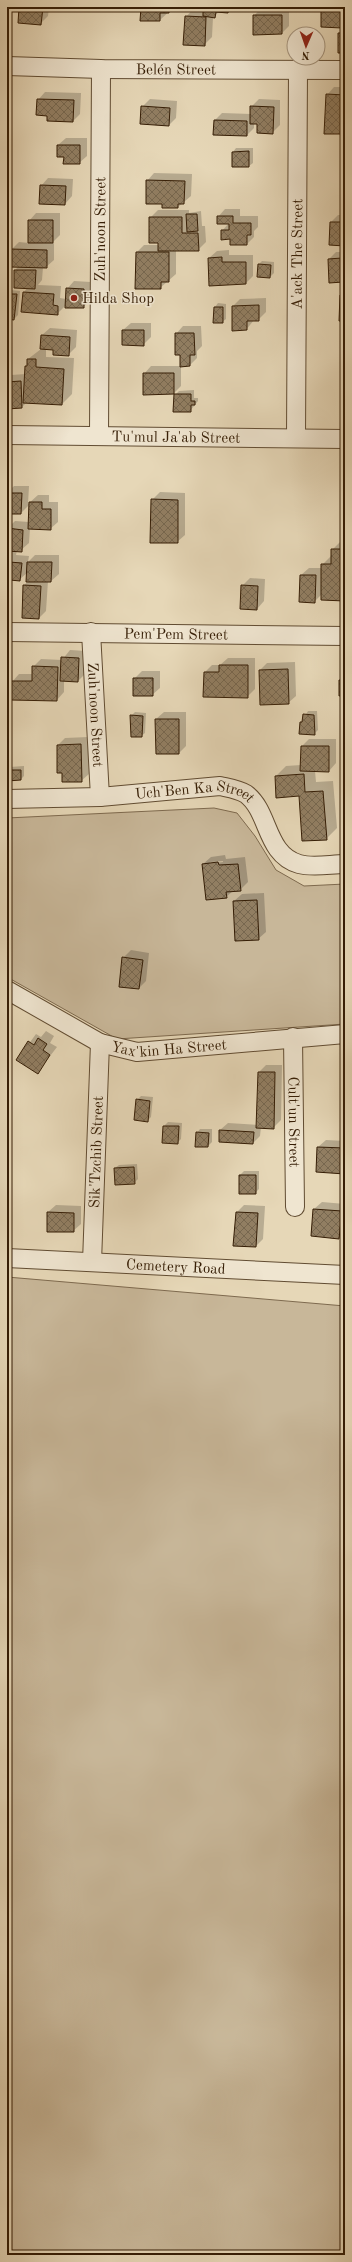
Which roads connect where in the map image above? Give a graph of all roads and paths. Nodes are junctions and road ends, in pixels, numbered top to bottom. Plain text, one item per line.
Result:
1 (7, 66) edge
2 (102, 69) junction
3 (298, 70) junction
4 (345, 70) edge
5 (7, 435) edge
6 (99, 436) junction
7 (296, 438) junction
8 (345, 439) edge
9 (7, 632) edge
10 (91, 632) junction
11 (345, 636) edge
12 (100, 797) junction
13 (7, 799) edge
14 (345, 864) edge
15 (7, 990) edge
16 (345, 1034) edge
17 (293, 1037) junction
18 (100, 1043) junction
19 (295, 1207) dead end
20 (7, 1258) edge
21 (92, 1262) junction
22 (345, 1274) edge

1 - 2 street, Belén Street
2 - 3 street, Belén Street
2 - 6 street, Zuh'noon Street
3 - 4 street, Belén Street
3 - 7 street, A'ack The Street
5 - 6 street, Tu'mul Ja'ab Street
6 - 7 street, Tu'mul Ja'ab Street
7 - 8 street, Tu'mul Ja'ab Street
9 - 10 street, Pem'Pem Street
10 - 11 street, Pem'Pem Street
10 - 12 street, Zuh'noon Street
12 - 13 street, Uch'Ben Ka Street
12 - 14 street, Uch'Ben Ka Street
15 - 18 street, Yax'kin Ha Street
16 - 17 street, Yax'kin Ha Street
17 - 18 street, Yax'kin Ha Street
17 - 19 street, Cult'un Street
18 - 21 street, Sik'Tzchib Street
20 - 21 street, Cemetery Road
21 - 22 street, Cemetery Road

